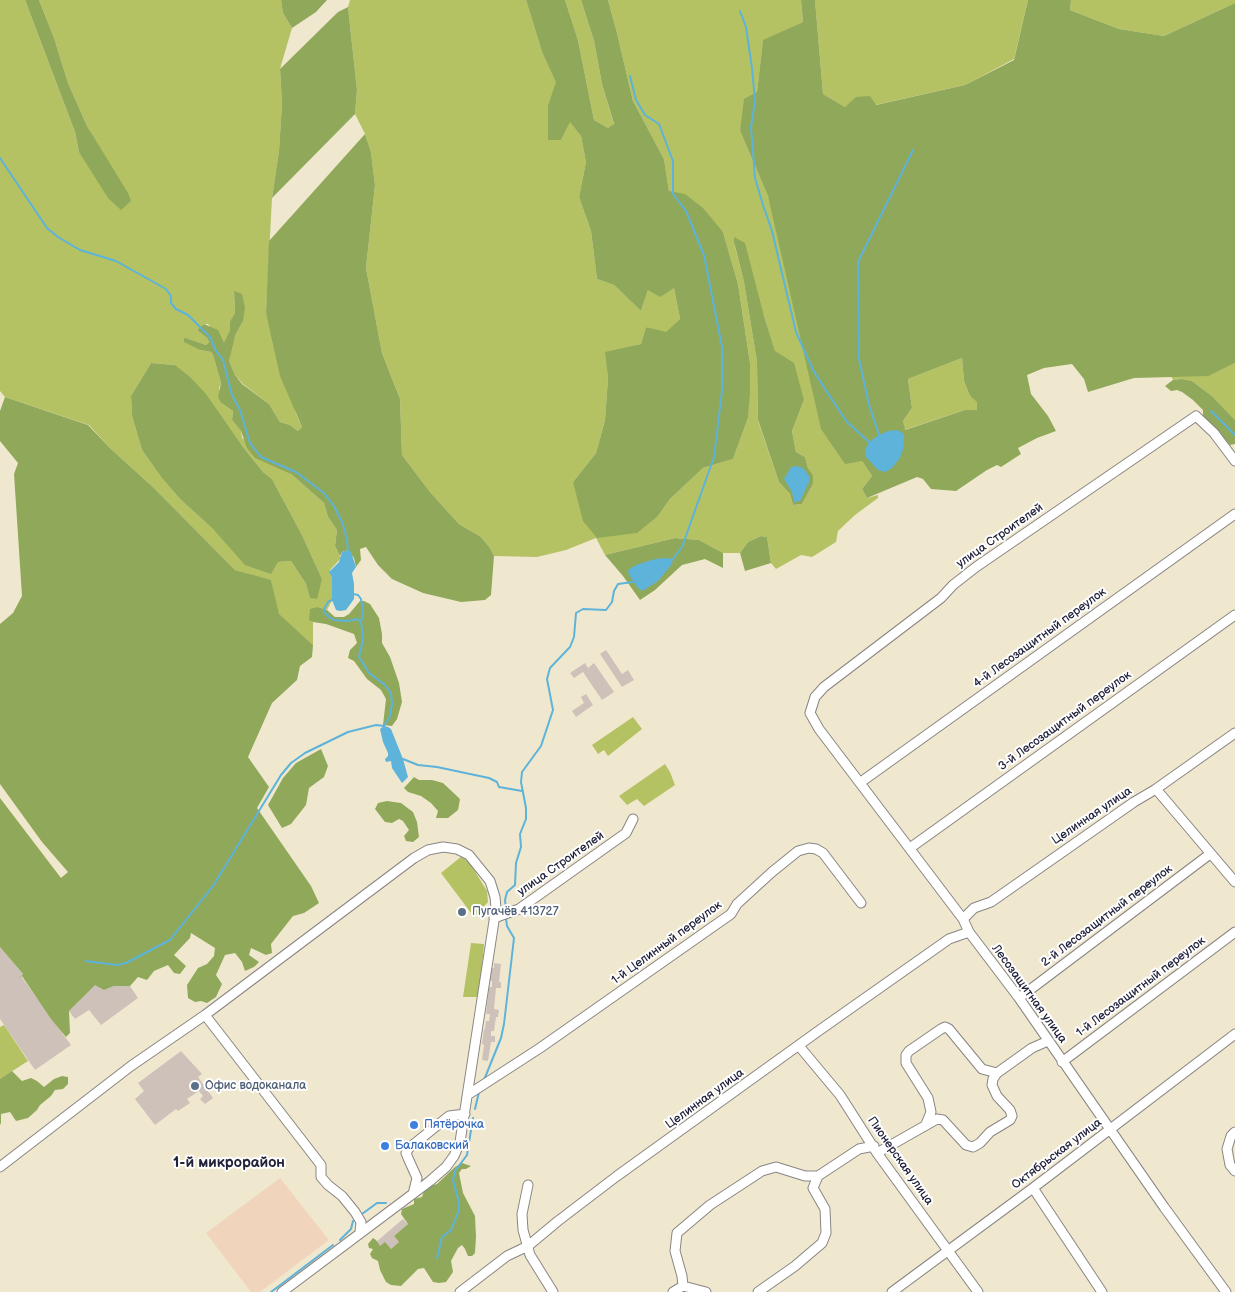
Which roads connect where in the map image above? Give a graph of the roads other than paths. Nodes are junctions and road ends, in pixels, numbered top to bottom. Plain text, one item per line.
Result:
1 (1235, 461) edge
2 (1235, 514) edge
3 (1235, 615) edge
4 (810, 713) joint
5 (1235, 733) edge
6 (860, 782) junction
7 (1156, 789) junction
8 (634, 819) dead end
9 (910, 848) junction
10 (1210, 854) junction
11 (1235, 882) edge
12 (861, 903) dead end
13 (494, 918) junction
14 (962, 919) junction
15 (969, 932) junction
16 (1235, 932) edge
17 (1019, 998) junction
18 (205, 1015) junction
19 (1235, 1034) edge
20 (1048, 1041) junction
21 (799, 1046) junction
22 (1062, 1062) junction
23 (997, 1073) junction
24 (469, 1094) junction
25 (465, 1114) junction
26 (926, 1124) junction
27 (1110, 1130) junction
28 (1235, 1132) edge
29 (876, 1150) junction
30 (0, 1167) edge
31 (1235, 1171) edge
32 (818, 1176) junction
33 (528, 1185) dead end
34 (1033, 1188) junction
35 (413, 1194) junction
36 (360, 1232) junction
37 (528, 1246) junction
38 (948, 1250) junction
39 (683, 1286) junction
40 (282, 1292) edge
41 (460, 1292) edge
42 (553, 1292) edge
43 (673, 1292) edge
44 (706, 1292) edge
45 (758, 1292) edge
46 (892, 1292) edge
47 (978, 1292) edge
48 (1102, 1292) edge
49 (1226, 1292) edge

1 - 4 street, улица Строителей
2 - 6 street, 4-й Лесозащитный переулок
3 - 9 street, 3-й Лесозащитный переулок
4 - 6 street, Лесозащитная улица
5 - 7 street, Целинная улица
6 - 9 street, Лесозащитная улица
7 - 10 street
7 - 14 street, Целинная улица
8 - 13 street, улица Строителей
9 - 14 street, Лесозащитная улица
10 - 11 street
10 - 17 street, 2-й Лесозащитный переулок
12 - 24 street, 1-й Целинный переулок
13 - 18 street
13 - 24 street
14 - 15 street, Лесозащитная улица
15 - 17 street, Лесозащитная улица
15 - 21 street, Целинная улица
16 - 22 street, 1-й Лесозащитный переулок
17 - 20 street, Лесозащитная улица
18 - 30 street
18 - 36 street
19 - 27 street, Октябрьская улица
20 - 22 street, Лесозащитная улица
20 - 23 street
21 - 29 street, Пионерская улица
21 - 37 street, Целинная улица
22 - 27 street, Лесозащитная улица
23 - 26 street
23 - 26 street
24 - 25 street
25 - 35 street
25 - 35 street
26 - 29 street
27 - 34 street, Октябрьская улица
27 - 49 street, Лесозащитная улица
28 - 31 street
29 - 32 street
29 - 38 street, Пионерская улица
32 - 39 street
32 - 45 street
33 - 37 street
34 - 38 street, Октябрьская улица
34 - 48 street
35 - 36 street
36 - 40 street
37 - 41 street, Целинная улица
37 - 42 street
38 - 46 street, Октябрьская улица
38 - 47 street, Пионерская улица
39 - 43 street
39 - 44 street

